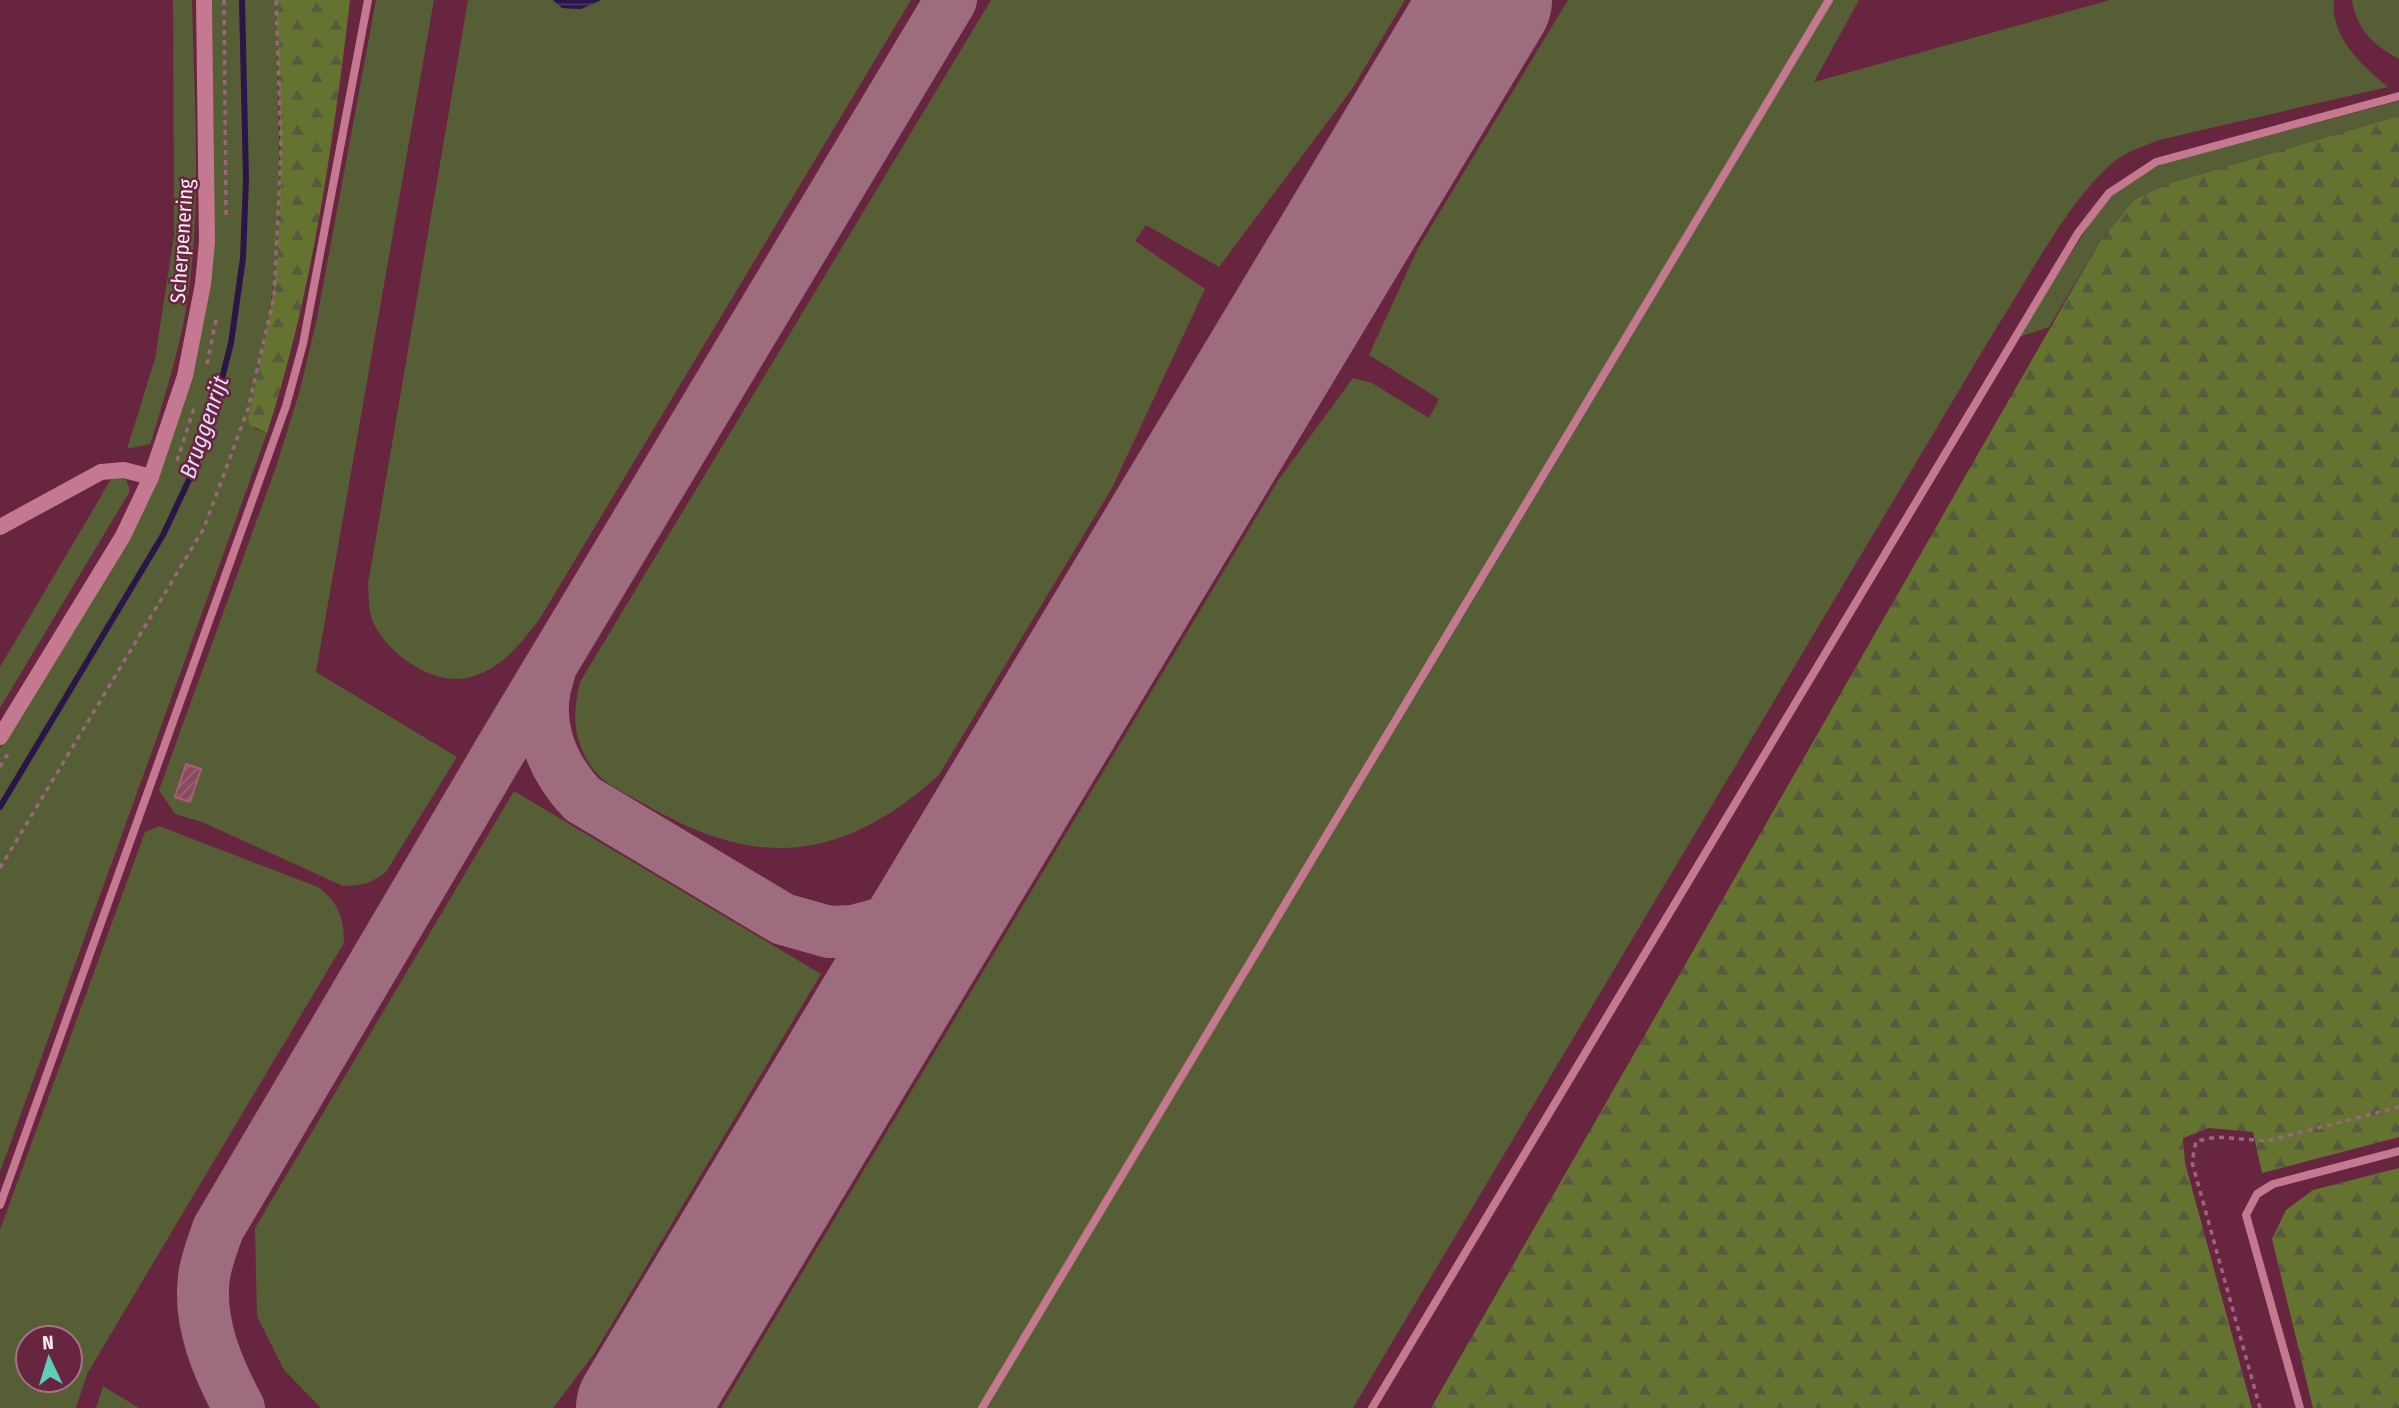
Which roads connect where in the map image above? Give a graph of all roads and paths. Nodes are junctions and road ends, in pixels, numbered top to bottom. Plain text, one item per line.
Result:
1 (204, 0) edge
2 (276, 0) edge
3 (368, 0) edge
4 (1829, 0) edge
5 (2399, 96) edge
6 (150, 477) junction
7 (0, 527) edge
8 (0, 737) edge
9 (0, 868) edge
10 (2399, 1151) edge
11 (0, 1205) edge
12 (982, 1408) edge
13 (1372, 1408) edge
14 (2300, 1408) edge

1 - 6 street, Scherpenering
2 - 9 path
3 - 11 lane
4 - 12 lane
5 - 13 lane
6 - 7 street
6 - 8 street, Scherpenering
10 - 14 lane

